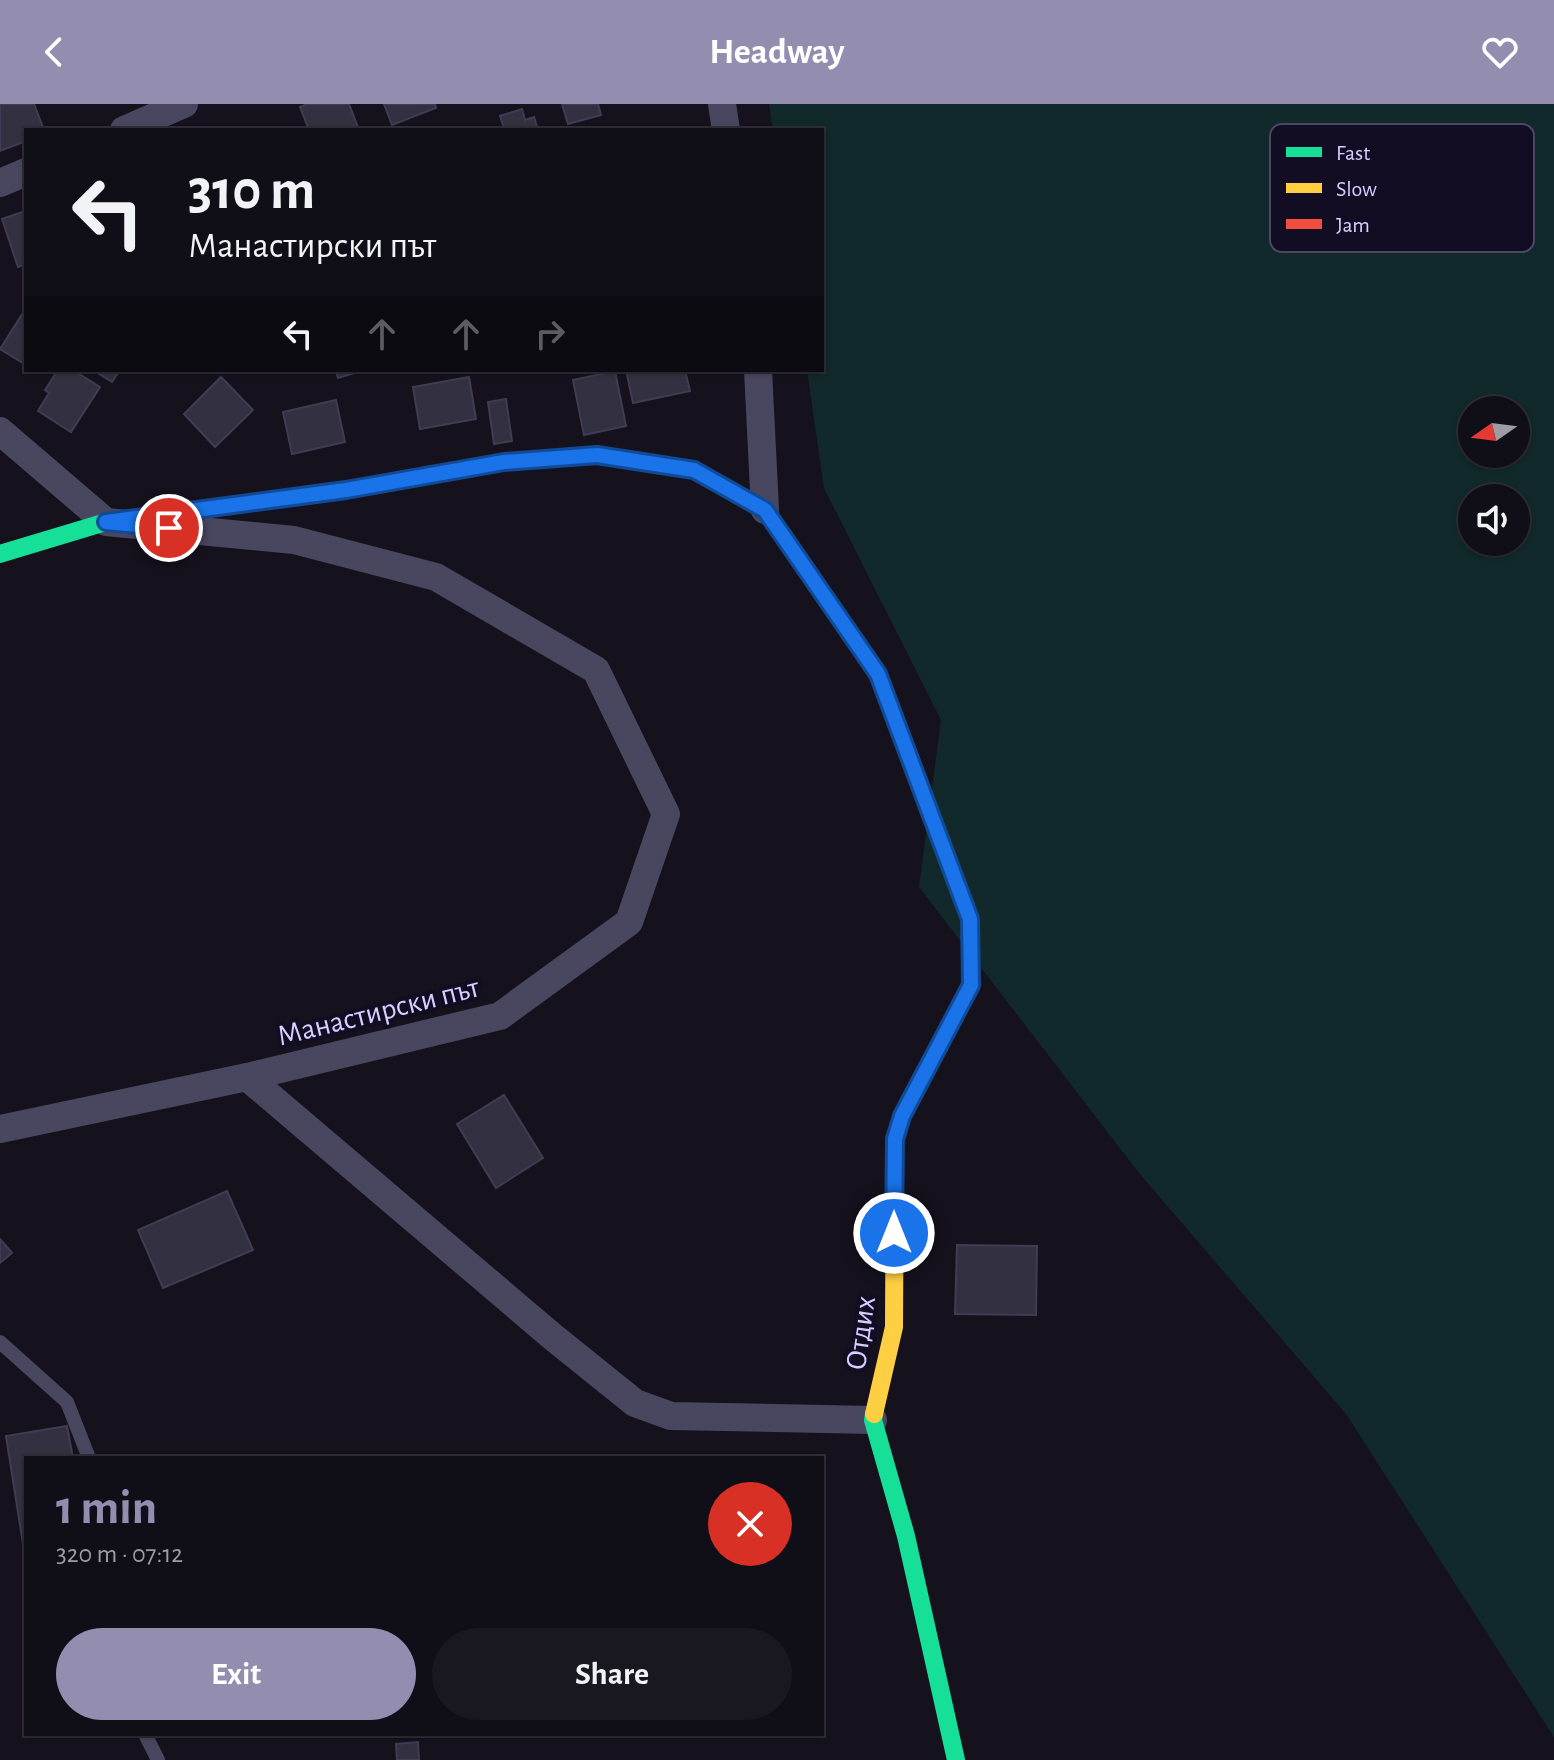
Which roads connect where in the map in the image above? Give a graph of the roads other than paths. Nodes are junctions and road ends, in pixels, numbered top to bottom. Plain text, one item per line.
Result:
1 (184, 104) edge
2 (722, 104) edge
3 (129, 128) edge
4 (726, 128) edge
5 (24, 173) edge
6 (0, 183) edge
7 (758, 372) edge
8 (0, 431) edge
9 (765, 510) junction
10 (106, 522) junction
11 (0, 554) edge
12 (247, 1077) junction
13 (0, 1129) edge
14 (0, 1342) edge
15 (873, 1420) junction
16 (88, 1456) edge
17 (146, 1736) edge
18 (158, 1760) edge
19 (956, 1760) edge

1 - 3 street
2 - 4 street
5 - 6 street
7 - 9 street
8 - 10 street
9 - 10 street, Отдих
9 - 15 street, Отдих
10 - 11 street, Отдих
10 - 12 street, Манастирски път
12 - 13 street, Манастирски път
12 - 15 street
14 - 16 lane
15 - 19 street, Отдих
17 - 18 lane

